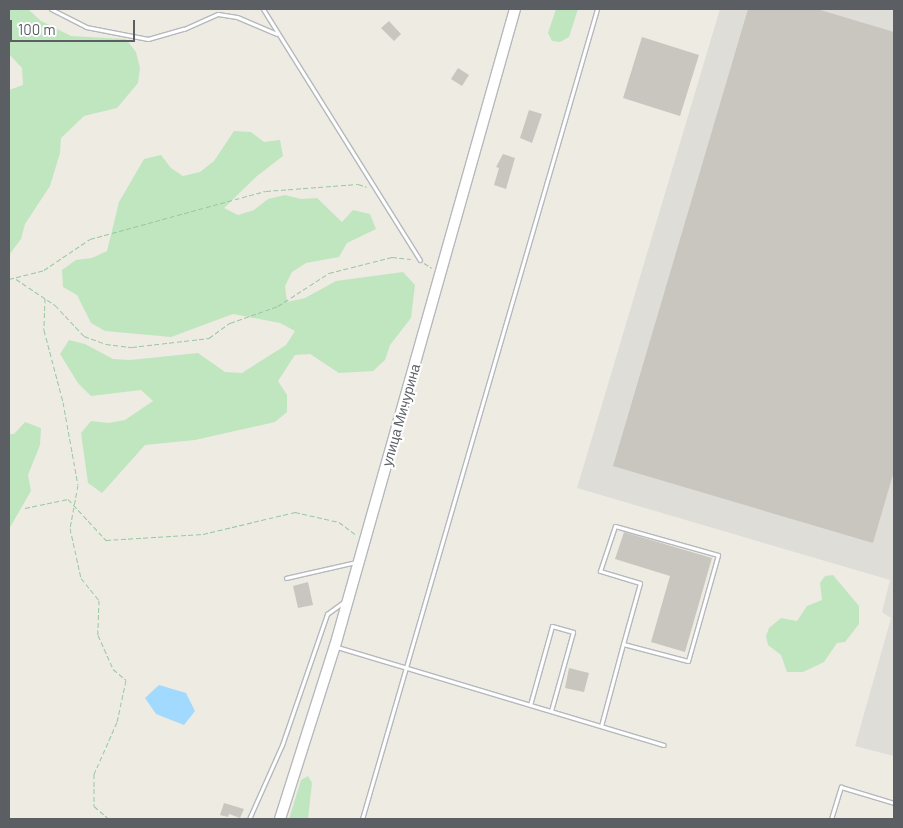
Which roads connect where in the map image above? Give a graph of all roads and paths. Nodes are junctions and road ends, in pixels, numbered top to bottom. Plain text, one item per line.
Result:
1 (51, 9) edge
2 (263, 9) edge
3 (515, 9) edge
4 (597, 9) edge
5 (277, 34) junction
6 (375, 189) junction
7 (420, 260) junction
8 (441, 273) junction
9 (9, 279) edge
10 (16, 279) junction
11 (45, 298) junction
12 (75, 507) junction
13 (25, 508) dead end
14 (365, 541) junction
15 (359, 561) junction
16 (286, 578) dead end
17 (348, 598) junction
18 (623, 644) junction
19 (335, 646) junction
20 (406, 670) junction
21 (530, 705) junction
22 (551, 711) junction
23 (601, 726) junction
24 (664, 744) dead end
25 (894, 803) edge
26 (110, 819) edge
27 (249, 819) edge
28 (280, 819) edge
29 (362, 819) edge
30 (831, 819) edge

1 - 5 lane
2 - 5 lane
3 - 8 main road, улица Мичурина
4 - 20 lane
5 - 6 lane
6 - 7 lane
6 - 10 path
7 - 8 path
7 - 11 path
8 - 14 main road, улица Мичурина
9 - 10 path
10 - 11 path
11 - 12 path
12 - 13 path
12 - 14 path
12 - 26 path
14 - 15 main road, улица Мичурина
15 - 16 lane
15 - 17 main road, улица Мичурина
17 - 19 main road, улица Мичурина
17 - 27 lane
18 - 18 lane
18 - 23 lane
19 - 20 lane
19 - 28 main road, улица Мичурина
20 - 21 lane
20 - 29 lane
21 - 22 lane
21 - 22 lane
22 - 23 lane
23 - 24 lane
25 - 30 lane

